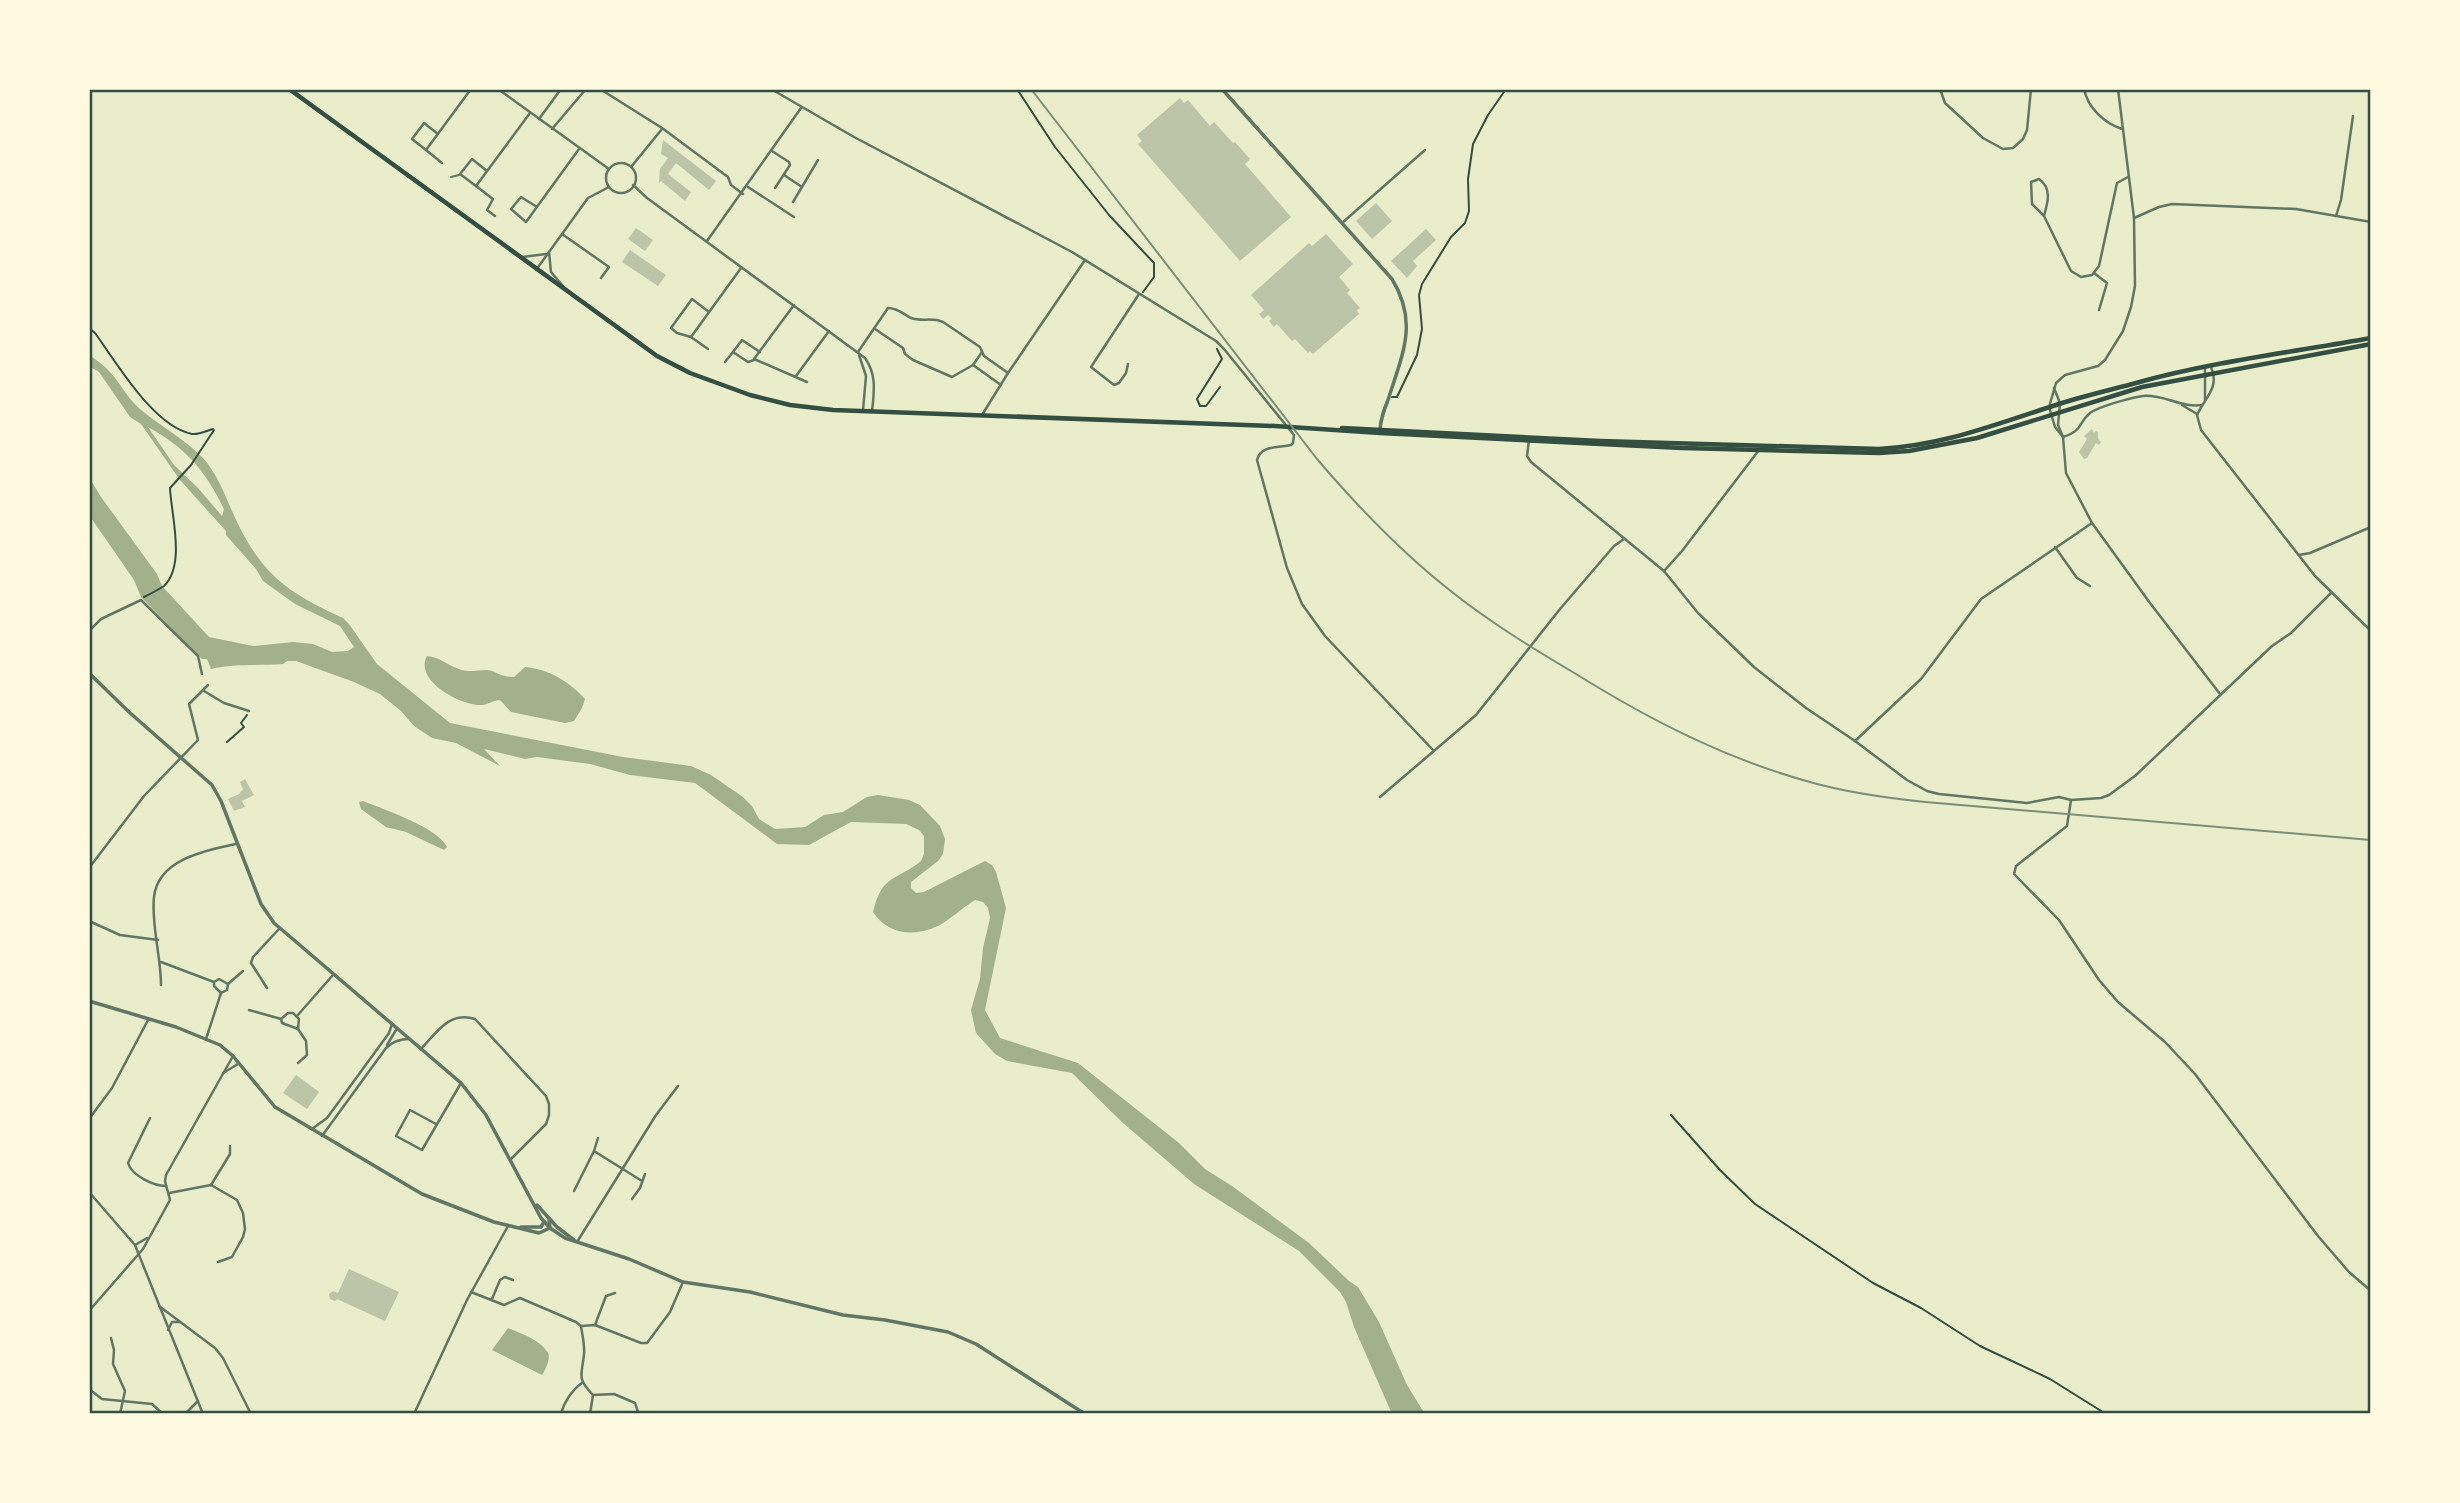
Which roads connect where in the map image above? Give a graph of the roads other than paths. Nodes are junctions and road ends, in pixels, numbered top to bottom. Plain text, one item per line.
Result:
1 (289, 89) edge
2 (471, 89) edge
3 (498, 89) edge
4 (561, 89) edge
5 (586, 89) edge
6 (600, 89) edge
7 (771, 89) edge
8 (1222, 89) edge
9 (1940, 89) edge
10 (2021, 89) edge
11 (2084, 89) edge
12 (2119, 89) edge
13 (2031, 90) edge
14 (801, 108) junction
15 (530, 113) junction
16 (2353, 116) dead end
17 (539, 119) junction
18 (662, 128) junction
19 (552, 129) junction
20 (2122, 129) junction
21 (438, 134) junction
22 (579, 149) junction
23 (426, 150) junction
24 (1425, 150) dead end
25 (772, 151) junction
26 (818, 160) dead end
27 (442, 163) dead end
28 (631, 167) junction
29 (609, 169) junction
30 (486, 171) junction
31 (460, 174) junction
32 (784, 175) junction
33 (452, 177) dead end
34 (2129, 177) junction
35 (634, 185) junction
36 (476, 186) junction
37 (609, 187) junction
38 (748, 187) junction
39 (802, 187) junction
40 (775, 188) dead end
41 (743, 194) junction
42 (793, 202) dead end
43 (537, 207) junction
44 (495, 216) dead end
45 (2043, 216) junction
46 (2336, 216) junction
47 (794, 217) dead end
48 (2134, 218) junction
49 (2371, 222) edge
50 (1342, 223) junction
51 (562, 234) junction
52 (707, 241) junction
53 (549, 252) junction
54 (519, 257) junction
55 (1085, 260) junction
56 (742, 267) junction
57 (536, 270) junction
58 (2094, 273) junction
59 (601, 278) dead end
60 (569, 293) junction
61 (1139, 294) junction
62 (794, 305) junction
63 (2099, 310) dead end
64 (709, 312) junction
65 (875, 328) junction
66 (829, 331) junction
67 (691, 337) junction
68 (2371, 338) edge
69 (2371, 344) edge
70 (708, 349) dead end
71 (733, 352) junction
72 (760, 352) junction
73 (858, 352) junction
74 (982, 352) junction
75 (754, 359) junction
76 (725, 362) dead end
77 (1128, 364) dead end
78 (973, 365) junction
79 (2208, 367) junction
80 (1008, 373) junction
81 (2215, 375) junction
82 (796, 376) junction
83 (2206, 376) junction
84 (807, 382) dead end
85 (1000, 385) junction
86 (2054, 388) junction
87 (2205, 400) junction
88 (2060, 403) junction
89 (2179, 403) junction
90 (2202, 405) junction
91 (2049, 407) junction
92 (863, 411) junction
93 (872, 412) junction
94 (2061, 413) junction
95 (2197, 415) junction
96 (981, 416) junction
97 (2051, 416) junction
98 (1380, 431) junction
99 (2063, 437) junction
100 (1530, 439) junction
101 (1945, 443) junction
102 (1759, 448) junction
103 (2092, 523) junction
104 (2371, 527) edge
105 (1624, 539) junction
106 (2055, 547) junction
107 (2298, 556) junction
108 (1664, 571) junction
109 (2090, 586) dead end
110 (2331, 593) junction
111 (89, 631) edge
112 (2371, 631) edge
113 (89, 673) edge
114 (202, 674) dead end
115 (208, 685) dead end
116 (204, 691) junction
117 (2220, 694) junction
118 (248, 711) road end
119 (1855, 741) junction
120 (1433, 750) junction
121 (180, 758) junction
122 (1380, 797) dead end
123 (2071, 800) junction
124 (236, 844) junction
125 (89, 868) edge
126 (89, 921) edge
127 (279, 929) junction
128 (158, 940) junction
129 (162, 962) junction
130 (243, 971) dead end
131 (333, 975) junction
132 (214, 982) junction
133 (228, 984) junction
134 (161, 985) dead end
135 (267, 988) dead end
136 (221, 993) junction
137 (89, 1001) edge
138 (249, 1010) dead end
139 (297, 1016) junction
140 (148, 1018) junction
141 (281, 1018) junction
142 (392, 1024) junction
143 (397, 1028) junction
144 (298, 1029) junction
145 (206, 1039) junction
146 (409, 1039) junction
147 (386, 1048) junction
148 (421, 1049) junction
149 (233, 1056) junction
150 (298, 1063) dead end
151 (239, 1064) junction
152 (223, 1073) junction
153 (461, 1083) junction
154 (678, 1086) dead end
155 (150, 1118) dead end
156 (327, 1118) junction
157 (89, 1119) edge
158 (436, 1124) junction
159 (311, 1129) junction
160 (320, 1135) junction
161 (598, 1138) dead end
162 (230, 1146) dead end
163 (594, 1152) junction
164 (510, 1159) junction
165 (622, 1170) junction
166 (645, 1174) dead end
167 (642, 1181) junction
168 (211, 1185) junction
169 (166, 1186) junction
170 (574, 1191) dead end
171 (89, 1192) edge
172 (169, 1193) junction
173 (632, 1199) dead end
174 (545, 1223) junction
175 (509, 1225) junction
176 (516, 1227) junction
177 (550, 1227) junction
178 (557, 1227) junction
179 (149, 1236) junction
180 (577, 1242) junction
181 (135, 1245) junction
182 (139, 1254) junction
183 (218, 1262) dead end
184 (513, 1280) dead end
185 (683, 1282) junction
186 (2371, 1291) edge
187 (471, 1292) junction
188 (615, 1293) dead end
189 (491, 1300) junction
190 (159, 1306) junction
191 (89, 1311) edge
192 (174, 1318) junction
193 (164, 1320) junction
194 (181, 1322) junction
195 (595, 1325) junction
196 (581, 1326) junction
197 (169, 1331) junction
198 (111, 1338) dead end
199 (582, 1383) junction
200 (89, 1389) edge
201 (593, 1395) junction
202 (123, 1401) junction
203 (198, 1401) junction
204 (638, 1412) edge
205 (120, 1414) edge
206 (163, 1414) edge
207 (185, 1414) edge
208 (204, 1414) edge
209 (251, 1414) edge
210 (414, 1414) edge
211 (561, 1414) edge
212 (590, 1414) edge
213 (1085, 1414) edge

1 - 54 main road
2 - 21 street
3 - 15 street
4 - 17 street
5 - 19 street
6 - 18 street
7 - 14 street
8 - 50 street
9 - 13 street
10 - 13 street
11 - 20 street
12 - 20 street
14 - 25 street
14 - 55 street
15 - 17 street
15 - 30 street
16 - 46 street
17 - 19 street
18 - 28 street
18 - 41 street
19 - 22 street
20 - 34 street
21 - 23 street
21 - 23 street
22 - 29 street
22 - 43 street
23 - 27 street
24 - 50 street
25 - 32 street
25 - 38 street
26 - 39 street
28 - 29 street
28 - 35 street
29 - 37 street
30 - 31 street
30 - 36 street
31 - 33 lane
31 - 36 street
32 - 39 street
32 - 40 street
34 - 48 street
34 - 58 street
35 - 37 street
35 - 52 street
36 - 44 street
37 - 51 street
38 - 41 street
38 - 47 street
39 - 42 street
41 - 52 street
43 - 43 street
45 - 45 street
45 - 58 street
46 - 48 street
46 - 49 street
48 - 86 street
50 - 98 street
51 - 53 street
51 - 59 street
52 - 56 street
53 - 54 street
53 - 57 street
53 - 60 street
54 - 57 main road
55 - 61 street
55 - 80 street
56 - 62 street
56 - 64 street
57 - 60 main road
58 - 63 street
60 - 92 main road
61 - 77 street
61 - 120 street
62 - 66 street
62 - 72 street
64 - 67 street
64 - 67 street
65 - 73 street
65 - 74 street
65 - 78 street
66 - 73 street
66 - 82 street
67 - 70 street
68 - 79 main road
69 - 81 main road
71 - 72 street
71 - 75 street
71 - 76 street
72 - 75 street
73 - 92 street
73 - 93 street
74 - 78 street
74 - 80 street
75 - 82 street
78 - 85 street
79 - 81 street
79 - 83 street
79 - 88 main road
80 - 85 street
81 - 83 main road
81 - 87 street
82 - 84 street
83 - 87 street
83 - 94 main road
85 - 96 street
86 - 88 street
86 - 91 street
87 - 90 street
88 - 91 main road
88 - 94 street
89 - 90 street
89 - 95 street
89 - 99 street
90 - 95 street
91 - 97 street
91 - 101 main road
92 - 93 main road
93 - 96 main road
94 - 97 main road
94 - 99 street
95 - 107 street
96 - 98 main road
97 - 99 street
97 - 101 main road
98 - 100 main road
99 - 103 street
100 - 102 main road
100 - 105 street
101 - 102 main road
102 - 108 street
103 - 106 street
103 - 117 street
104 - 107 street
105 - 108 street
105 - 120 street
106 - 109 street
106 - 119 street
107 - 110 street
108 - 119 street
110 - 112 street
110 - 117 street
111 - 114 street
113 - 121 street
115 - 116 street
116 - 118 street
116 - 121 street
117 - 123 street
119 - 123 street
120 - 122 street
121 - 124 street
121 - 125 street
123 - 186 street
124 - 127 street
124 - 128 street
126 - 128 street
127 - 131 street
127 - 135 street
128 - 129 street
129 - 132 street
129 - 134 street
130 - 133 street
131 - 139 street
131 - 142 street
132 - 133 street
132 - 136 street
133 - 136 street
136 - 145 street
137 - 140 street
138 - 141 street
139 - 141 street
139 - 144 street
140 - 145 street
140 - 157 street
141 - 144 street
142 - 143 street
142 - 156 street
143 - 146 street
143 - 147 street
144 - 150 street
145 - 149 street
146 - 147 street
146 - 148 street
147 - 160 street
148 - 153 street
148 - 164 street
149 - 151 street
149 - 152 street
151 - 152 street
151 - 159 street
152 - 169 street
153 - 158 street
153 - 164 street
154 - 165 street
155 - 169 street
156 - 159 street
156 - 160 street
158 - 158 street
159 - 160 street
160 - 175 street
161 - 163 street
162 - 168 street
163 - 165 street
163 - 170 street
164 - 174 street
165 - 167 street
165 - 180 street
166 - 167 street
167 - 173 street
168 - 172 street
168 - 183 street
169 - 172 street
171 - 181 street
172 - 179 street
174 - 176 street
174 - 177 street
174 - 177 street
174 - 178 street
175 - 176 street
175 - 187 street
176 - 177 street
177 - 178 street
177 - 180 street
178 - 180 street
179 - 181 street
179 - 182 street
180 - 185 street
181 - 182 street
182 - 190 street
182 - 191 street
184 - 189 street
185 - 195 street
185 - 213 street
187 - 189 street
187 - 210 street
188 - 195 street
189 - 196 street
190 - 192 street
190 - 193 street
192 - 193 street
192 - 194 street
193 - 194 street
193 - 197 street
194 - 197 street
194 - 209 street
195 - 196 street
196 - 199 street
197 - 203 street
198 - 202 street
199 - 201 street
199 - 211 street
200 - 202 street
201 - 204 street
201 - 212 street
202 - 205 street
202 - 206 street
203 - 207 street
203 - 208 street

